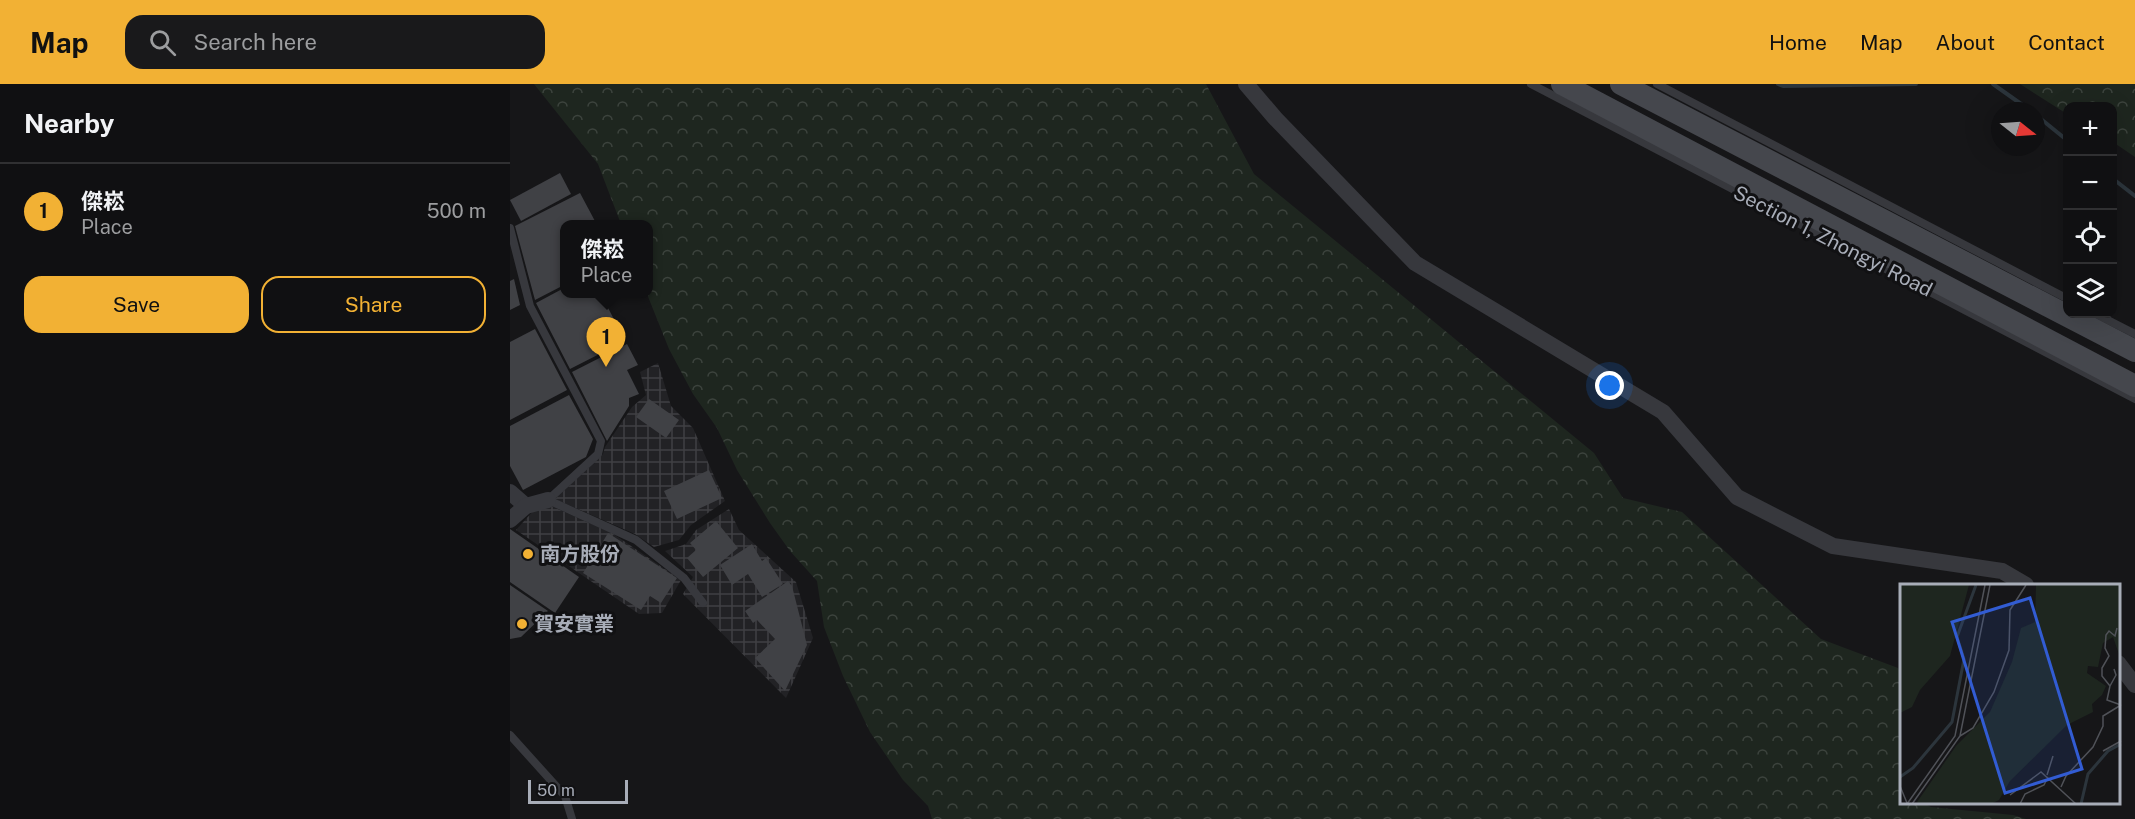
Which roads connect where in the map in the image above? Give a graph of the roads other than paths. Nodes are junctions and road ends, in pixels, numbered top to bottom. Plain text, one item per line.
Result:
1 (1246, 84) edge
2 (1531, 84) edge
3 (1562, 84) edge
4 (1621, 84) edge
5 (1657, 84) edge
6 (510, 228) edge
7 (2063, 296) edge
8 (2063, 306) edge
9 (2082, 318) edge
10 (2086, 318) edge
11 (2089, 318) edge
12 (2135, 334) edge
13 (2135, 351) edge
14 (2059, 352) junction
15 (2135, 386) edge
16 (2135, 399) edge
17 (510, 492) edge
18 (548, 500) junction
19 (526, 506) junction
20 (510, 520) edge
21 (2024, 584) edge
22 (703, 603) dead end
23 (2120, 666) edge
24 (2135, 685) edge
25 (510, 735) edge
26 (572, 819) edge

1 - 21 street
2 - 14 lane, Section 1, Zhongyi Road
3 - 14 main road, Section 1, Zhongyi Road
4 - 8 main road, Section 1, Zhongyi Road
5 - 7 lane
6 - 18 lane
9 - 14 main road
10 - 13 main road, Section 1, Zhongyi Road
11 - 12 lane, Section 1, Zhongyi Road
14 - 15 main road, Section 1, Zhongyi Road
14 - 16 lane, Section 1, Zhongyi Road
17 - 19 street
18 - 19 street
18 - 22 lane
19 - 20 street
23 - 24 street
25 - 26 lane

